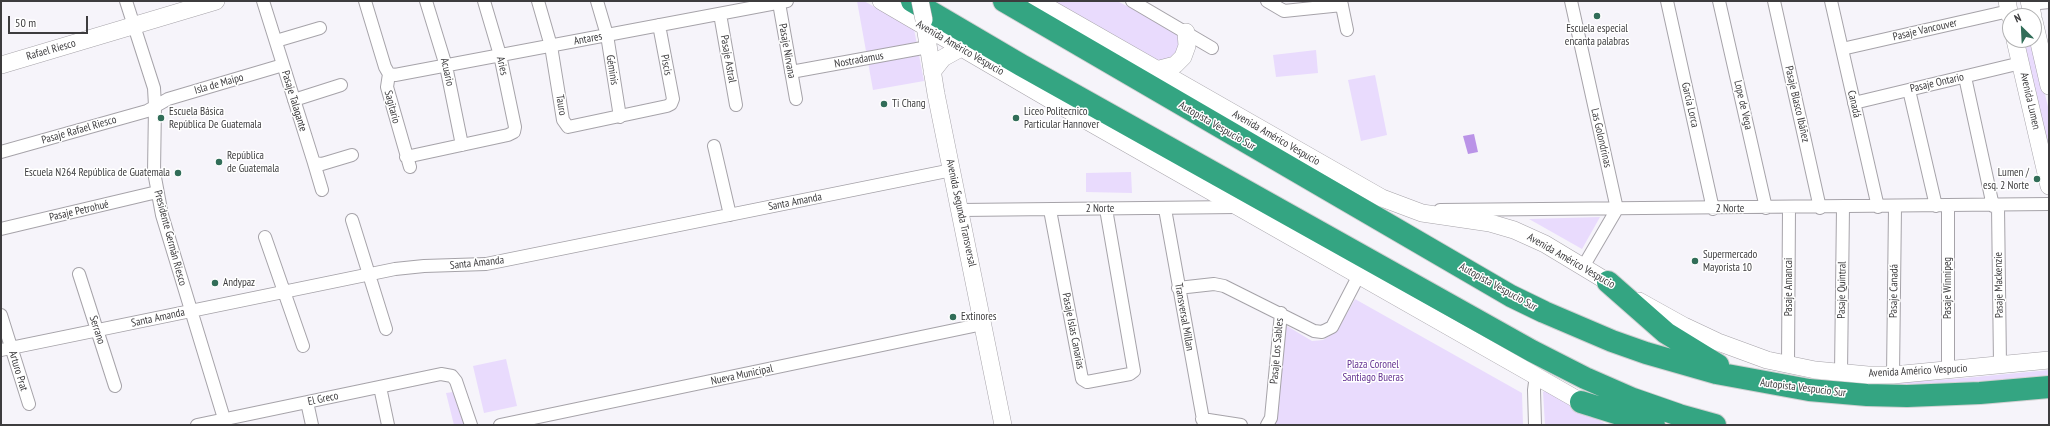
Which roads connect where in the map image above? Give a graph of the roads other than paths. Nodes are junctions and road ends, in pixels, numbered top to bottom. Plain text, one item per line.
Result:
1 (126, 1) edge
2 (216, 1) edge
3 (263, 1) edge
4 (365, 1) edge
5 (426, 1) edge
6 (484, 1) edge
7 (538, 1) edge
8 (597, 1) edge
9 (881, 1) edge
10 (920, 1) edge
11 (1004, 1) edge
12 (1037, 1) edge
13 (1132, 1) edge
14 (1267, 1) edge
15 (1571, 1) edge
16 (1666, 1) edge
17 (1719, 1) edge
18 (1774, 1) edge
19 (1831, 1) edge
20 (783, 2) edge
21 (2049, 2) edge
22 (1342, 3) edge
23 (906, 5) edge
24 (2031, 7) edge
25 (2002, 10) edge
26 (720, 14) junction
27 (924, 24) junction
28 (659, 25) junction
29 (134, 26) junction
30 (320, 28) dead end
31 (1347, 30) dead end
32 (1186, 32) junction
33 (607, 35) junction
34 (276, 41) junction
35 (551, 46) junction
36 (928, 47) junction
37 (961, 48) junction
38 (1212, 48) dead end
39 (2018, 48) edge
40 (2040, 48) edge
41 (1842, 49) junction
42 (500, 56) junction
43 (2021, 63) junction
44 (1, 65) edge
45 (283, 65) junction
46 (446, 66) junction
47 (1156, 70) junction
48 (791, 72) junction
49 (932, 72) junction
50 (389, 74) junction
51 (1965, 77) junction
52 (341, 85) dead end
53 (2049, 86) edge
54 (1909, 90) junction
55 (796, 99) dead end
56 (294, 100) junction
57 (1854, 103) junction
58 (671, 104) joint
59 (736, 105) dead end
60 (155, 106) junction
61 (620, 116) junction
62 (462, 145) junction
63 (714, 146) dead end
64 (1, 152) edge
65 (352, 155) dead end
66 (314, 163) junction
67 (952, 170) junction
68 (2049, 184) edge
69 (322, 190) dead end
70 (157, 192) junction
71 (2049, 204) edge
72 (1942, 206) junction
73 (1995, 206) junction
74 (1239, 207) junction
75 (1878, 207) junction
76 (1895, 207) junction
77 (1766, 208) junction
78 (1789, 208) junction
79 (1820, 208) junction
80 (1843, 208) junction
81 (1106, 209) junction
82 (1165, 209) junction
83 (1617, 209) junction
84 (1713, 209) junction
85 (961, 210) junction
86 (1050, 210) junction
87 (1410, 210) junction
88 (730, 215) junction
89 (352, 220) dead end
90 (1, 229) edge
91 (265, 237) dead end
92 (1583, 267) junction
93 (79, 274) dead end
94 (369, 274) junction
95 (1359, 275) junction
96 (1608, 282) junction
97 (1178, 288) junction
98 (284, 292) junction
99 (190, 311) junction
100 (1281, 314) junction
101 (1, 315) edge
102 (983, 324) junction
103 (386, 329) dead end
104 (97, 330) junction
105 (303, 346) dead end
106 (6, 349) edge
107 (2049, 360) edge
108 (1788, 365) junction
109 (2000, 365) junction
110 (1948, 370) junction
111 (1841, 373) junction
112 (1536, 375) junction
113 (1893, 375) junction
114 (1752, 381) junction
115 (115, 386) dead end
116 (380, 387) junction
117 (2049, 387) edge
118 (308, 402) junction
119 (1581, 402) junction
120 (29, 404) dead end
121 (225, 422) edge
122 (1203, 422) edge
123 (197, 425) edge
124 (312, 425) edge
125 (388, 425) edge
126 (470, 425) edge
127 (500, 425) edge
128 (1003, 425) edge
129 (1241, 425) edge
130 (1267, 425) edge
131 (1535, 425) edge
132 (1626, 425) edge
133 (1654, 425) edge
134 (1716, 425) edge

1 - 29 street, Presidente Germán Riesco
2 - 29 main road, Rafael Riesco
3 - 34 street, Pasaje Talagante
4 - 50 street, Sagitario
5 - 46 street, Acuario
6 - 42 street, Aries
7 - 35 street, Tauro
8 - 33 street, Géminis
9 - 23 main road, Avenida Américo Vespucio
10 - 27 main road, Avenida Segunda Transversal, bridge
11 - 114 highway, Autopista Vespucio Sur
12 - 47 main road, Avenida Américo Vespucio
13 - 32 street
14 - 22 street
15 - 83 street, Las Golondrinas
16 - 84 street, García Lorca
17 - 77 street, Lope de Vega
18 - 79 street, Pasaje Blasco Ibáñez
19 - 41 street, Canadá
20 - 26 street, Antares
20 - 48 street, Pasaje Nirvana
21 - 24 street
22 - 31 street
23 - 27 main road, Avenida Américo Vespucio
23 - 134 highway
25 - 41 street, Pasaje Vancouver
26 - 28 street, Antares
26 - 59 street, Pasaje Astral
27 - 36 main road, Avenida Segunda Transversal
27 - 37 main road, Avenida Américo Vespucio
28 - 33 street, Antares
28 - 58 street, Piscis
29 - 44 main road, Rafael Riesco
29 - 60 street, Presidente Germán Riesco
30 - 34 street
32 - 38 street
32 - 47 main road
33 - 35 street, Antares
33 - 61 street, Géminis
34 - 45 street, Pasaje Talagante
35 - 42 street, Antares
35 - 61 street, Tauro
36 - 48 street, Nostradamus
36 - 49 main road, Avenida Segunda Transversal
37 - 49 main road
37 - 74 main road, Avenida Américo Vespucio
39 - 43 main road, Avenida Lumen
40 - 53 main road, Avenida Lumen
41 - 57 street, Canadá
42 - 46 street, Antares
42 - 62 street, Aries
43 - 51 street, Pasaje Ontario
43 - 68 main road, Avenida Lumen
45 - 56 street, Pasaje Talagante
45 - 60 street, Isla de Maipo
46 - 50 street, Antares
46 - 62 street, Acuario
47 - 87 main road, Avenida Américo Vespucio
48 - 55 street, Pasaje Nirvana
49 - 67 main road, Avenida Segunda Transversal
50 - 62 street, Sagitario
51 - 54 street, Pasaje Ontario
51 - 73 street, Pasaje Mackenzie
52 - 56 street
54 - 57 street, Pasaje Ontario
54 - 72 street, Pasaje Winnipeg
56 - 66 street, Pasaje Talagante
57 - 75 street, Canadá
58 - 61 street, Tauro
60 - 64 street, Pasaje Rafael Riesco
60 - 70 street, Presidente Germán Riesco
63 - 88 street
65 - 66 street
66 - 69 street, Pasaje Talagante
67 - 85 main road, Avenida Segunda Transversal
67 - 88 street, Santa Amanda
70 - 90 street, Pasaje Petrohué
70 - 99 street, Presidente Germán Riesco
71 - 73 street, 2 Norte
72 - 73 street, 2 Norte
72 - 76 street, 2 Norte
72 - 110 street, Pasaje Winnipeg
73 - 109 street, Pasaje Mackenzie
74 - 82 street, 2 Norte
74 - 95 main road, Avenida Américo Vespucio
75 - 76 street, 2 Norte
75 - 80 street, 2 Norte
76 - 113 street, Pasaje Canadá
77 - 78 street, 2 Norte
77 - 84 street, 2 Norte
78 - 79 street, 2 Norte
78 - 108 street, Pasaje Amancai
79 - 80 street, 2 Norte
80 - 111 street, Pasaje Quintral
81 - 82 street, 2 Norte
81 - 86 street, 2 Norte
81 - 86 street, Pasaje Islas Canarias
82 - 97 street, Transversal Millan
83 - 84 street, 2 Norte
83 - 87 street, 2 Norte
83 - 92 street
85 - 86 street, 2 Norte
85 - 102 main road, Avenida Segunda Transversal
87 - 92 main road, Avenida Américo Vespucio
88 - 94 street, Santa Amanda
89 - 94 street
91 - 98 street
92 - 96 main road, Avenida Américo Vespucio
93 - 104 street, Serrano
94 - 98 street, Santa Amanda
94 - 103 street
95 - 100 street
95 - 112 main road, Avenida Américo Vespucio
96 - 108 main road, Avenida Américo Vespucio
96 - 114 highway
97 - 100 street, Pasaje Los Sables
97 - 122 street, Transversal Millan
98 - 99 street, Santa Amanda
98 - 105 street
99 - 104 street, Santa Amanda
99 - 121 street, Presidente Germán Riesco
100 - 130 street, Pasaje Los Sables
101 - 106 street, Arturo Prat
102 - 127 street, Nueva Municipal
102 - 128 main road, Avenida Segunda Transversal
104 - 106 street, Santa Amanda
104 - 115 street, Serrano
106 - 120 street, Arturo Prat
107 - 109 main road, Avenida Américo Vespucio
108 - 111 main road, Avenida Américo Vespucio
109 - 110 main road, Avenida Américo Vespucio
110 - 113 main road, Avenida Américo Vespucio
111 - 113 main road, Avenida Américo Vespucio
112 - 119 main road, Avenida Américo Vespucio
112 - 131 street
114 - 117 highway, Autopista Vespucio Sur
116 - 118 street, El Greco
116 - 125 street
116 - 126 street, El Greco
118 - 121 street, El Greco
118 - 124 street
119 - 132 main road, Avenida Américo Vespucio
119 - 133 highway
121 - 123 street, El Greco
122 - 129 street

